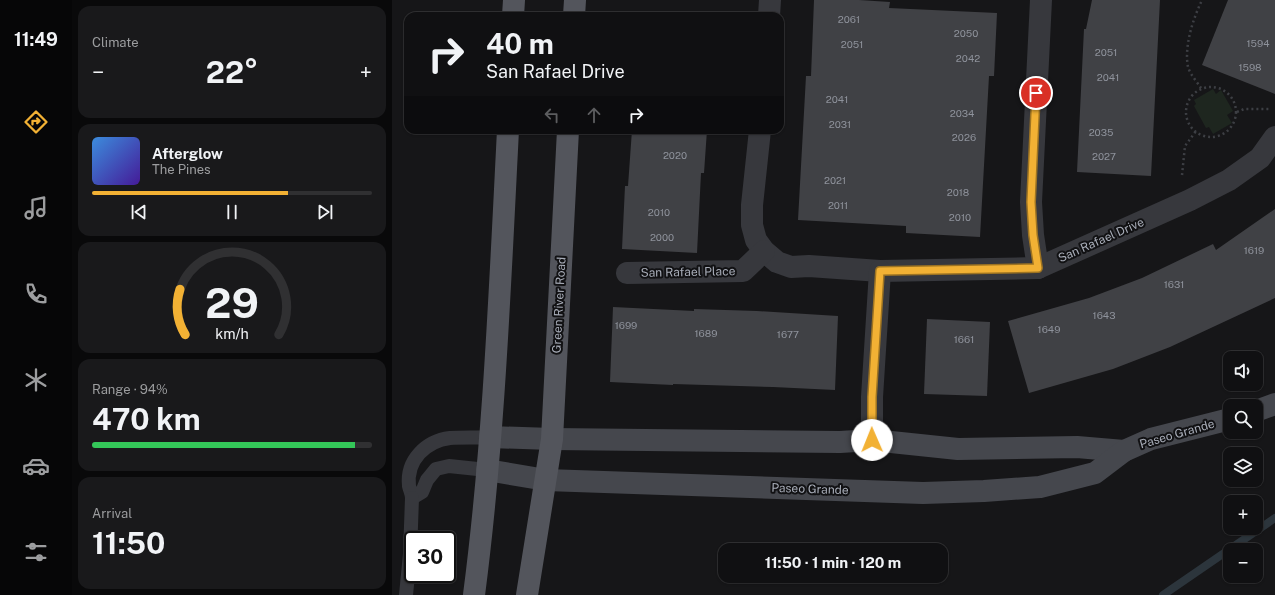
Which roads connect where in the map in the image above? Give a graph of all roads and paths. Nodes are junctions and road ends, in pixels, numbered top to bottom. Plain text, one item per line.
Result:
1 (514, 0) edge
2 (575, 0) edge
3 (770, 0) edge
4 (1041, 0) edge
5 (1202, 0) edge
6 (513, 12) edge
7 (574, 12) edge
8 (769, 12) edge
9 (1201, 88) junction
10 (1271, 110) dead end
11 (1237, 112) junction
12 (1196, 131) junction
13 (508, 134) edge
14 (568, 134) edge
15 (760, 134) edge
16 (1275, 137) edge
17 (1182, 180) dead end
18 (764, 251) junction
19 (1038, 268) junction
20 (880, 271) junction
21 (627, 273) dead end
22 (1275, 404) edge
23 (1263, 408) edge
24 (1223, 421) edge
25 (490, 437) junction
26 (552, 439) junction
27 (872, 440) junction
28 (1124, 451) junction
29 (487, 470) junction
30 (546, 480) junction
31 (412, 498) junction
32 (406, 595) edge
33 (474, 595) edge
34 (527, 595) edge

1 - 6 main road
2 - 7 main road
3 - 8 street
4 - 19 street
5 - 9 path
9 - 11 path
9 - 12 path
10 - 11 path
11 - 12 path
12 - 17 path
13 - 25 main road
14 - 26 main road, Green River Road
15 - 18 street
16 - 19 street, San Rafael Drive
18 - 20 street, San Rafael Drive
18 - 21 street, San Rafael Place
19 - 20 street, San Rafael Drive
20 - 27 street
22 - 23 main road
24 - 28 main road, Paseo Grande
25 - 26 main road, Paseo Grande
25 - 29 main road
25 - 31 lane
26 - 27 main road, Paseo Grande
26 - 30 main road, Green River Road
27 - 28 main road, Paseo Grande
28 - 30 main road, Paseo Grande
29 - 30 main road, Paseo Grande
29 - 31 lane
29 - 33 main road
30 - 34 main road, Green River Road
31 - 32 lane

